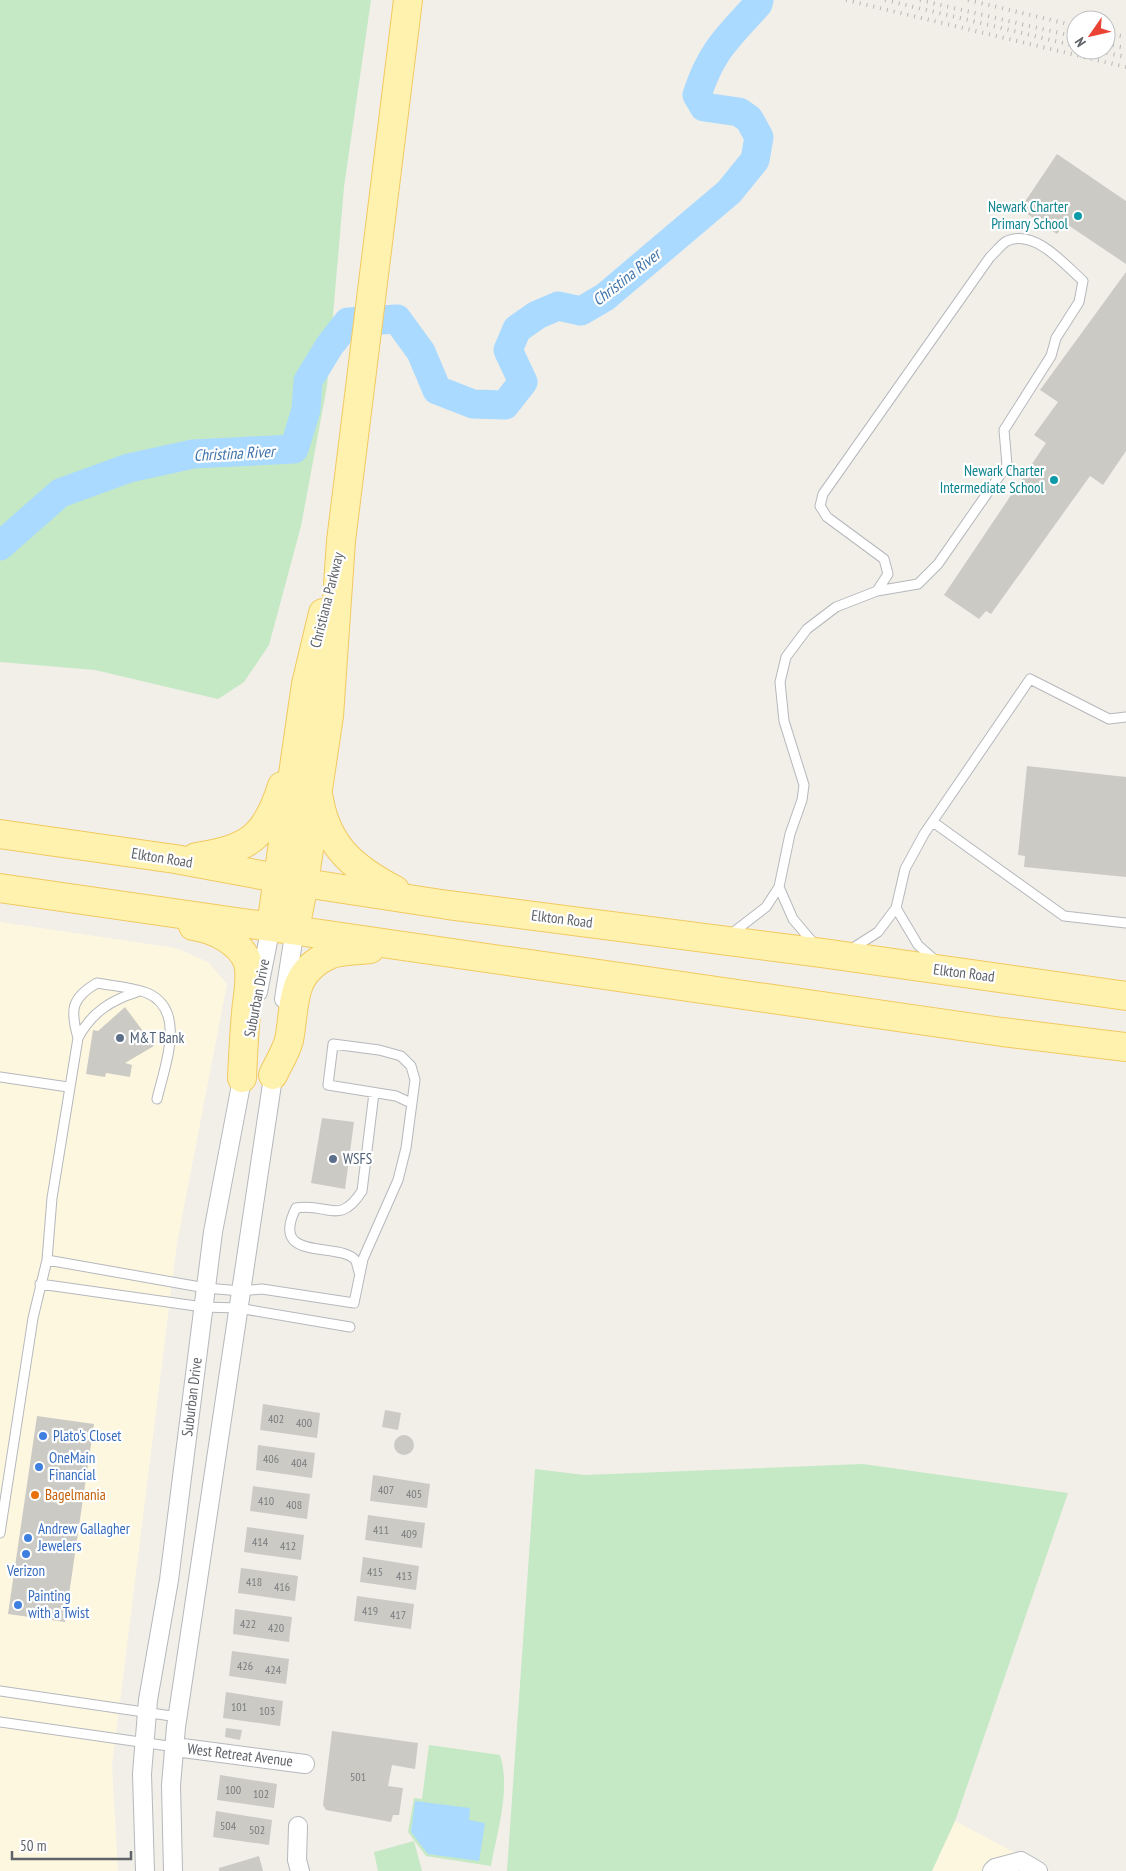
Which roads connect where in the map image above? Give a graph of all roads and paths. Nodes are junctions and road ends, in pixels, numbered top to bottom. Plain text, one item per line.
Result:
1 (408, 0) edge
2 (342, 541) junction
3 (877, 591) junction
4 (1126, 717) edge
5 (299, 735) junction
6 (318, 790) junction
7 (933, 822) junction
8 (0, 834) edge
9 (175, 860) junction
10 (292, 881) junction
11 (779, 887) junction
12 (0, 888) edge
13 (57, 896) junction
14 (413, 899) junction
15 (896, 908) junction
16 (1126, 923) edge
17 (283, 927) junction
18 (723, 940) junction
19 (399, 944) junction
20 (831, 955) junction
21 (947, 972) junction
22 (137, 992) junction
23 (1126, 996) edge
24 (78, 1038) junction
25 (1126, 1047) edge
26 (273, 1075) junction
27 (0, 1076) edge
28 (242, 1078) junction
29 (68, 1087) junction
30 (374, 1093) junction
31 (156, 1099) dead end
32 (411, 1103) junction
33 (47, 1260) junction
34 (359, 1272) junction
35 (40, 1284) junction
36 (206, 1288) junction
37 (240, 1300) junction
38 (202, 1307) junction
39 (350, 1327) dead end
40 (0, 1533) edge
41 (0, 1692) edge
42 (147, 1713) junction
43 (178, 1717) junction
44 (0, 1722) edge
45 (145, 1744) junction
46 (175, 1747) junction
47 (305, 1764) dead end
48 (298, 1826) dead end
49 (145, 1871) edge
50 (174, 1871) edge
51 (300, 1871) edge
52 (992, 1871) edge
53 (1038, 1871) edge

1 - 2 main road
2 - 5 main road, Christiana Parkway
2 - 6 main road, Christiana Parkway
3 - 3 lane
3 - 11 lane
4 - 7 lane
5 - 9 main road
5 - 10 main road, Christiana Parkway
6 - 10 main road, Christiana Parkway
6 - 14 main road
7 - 15 lane
7 - 16 lane
8 - 9 main road, Elkton Road
9 - 10 main road, Elkton Road
10 - 14 main road, Elkton Road
10 - 17 main road, Christiana Parkway
11 - 18 lane
11 - 20 lane
12 - 13 main road
13 - 17 main road
13 - 28 main road
14 - 18 main road, Elkton Road
15 - 20 lane
15 - 21 lane
17 - 19 main road
17 - 26 street, Suburban Drive
17 - 28 street, Suburban Drive
18 - 20 main road, Elkton Road
19 - 25 main road
19 - 26 main road
20 - 21 main road, Elkton Road
21 - 23 main road, Elkton Road
22 - 24 lane
22 - 24 lane
22 - 31 lane
24 - 29 lane
26 - 37 street, Suburban Drive
27 - 29 lane
28 - 36 street, Suburban Drive
29 - 33 lane
30 - 32 lane
30 - 32 lane
30 - 34 lane
32 - 34 lane
33 - 35 lane
33 - 36 lane
34 - 37 lane
35 - 38 lane
35 - 40 lane
36 - 37 lane
36 - 38 street, Suburban Drive
37 - 38 lane
37 - 39 lane
37 - 43 street, Suburban Drive
38 - 42 street, Suburban Drive
41 - 42 lane
42 - 43 lane
42 - 45 street, Suburban Drive
43 - 46 street, Suburban Drive
44 - 45 lane
45 - 46 lane
45 - 49 street, Suburban Drive
46 - 47 street, West Retreat Avenue
46 - 50 street, Suburban Drive
48 - 51 street
52 - 53 street

